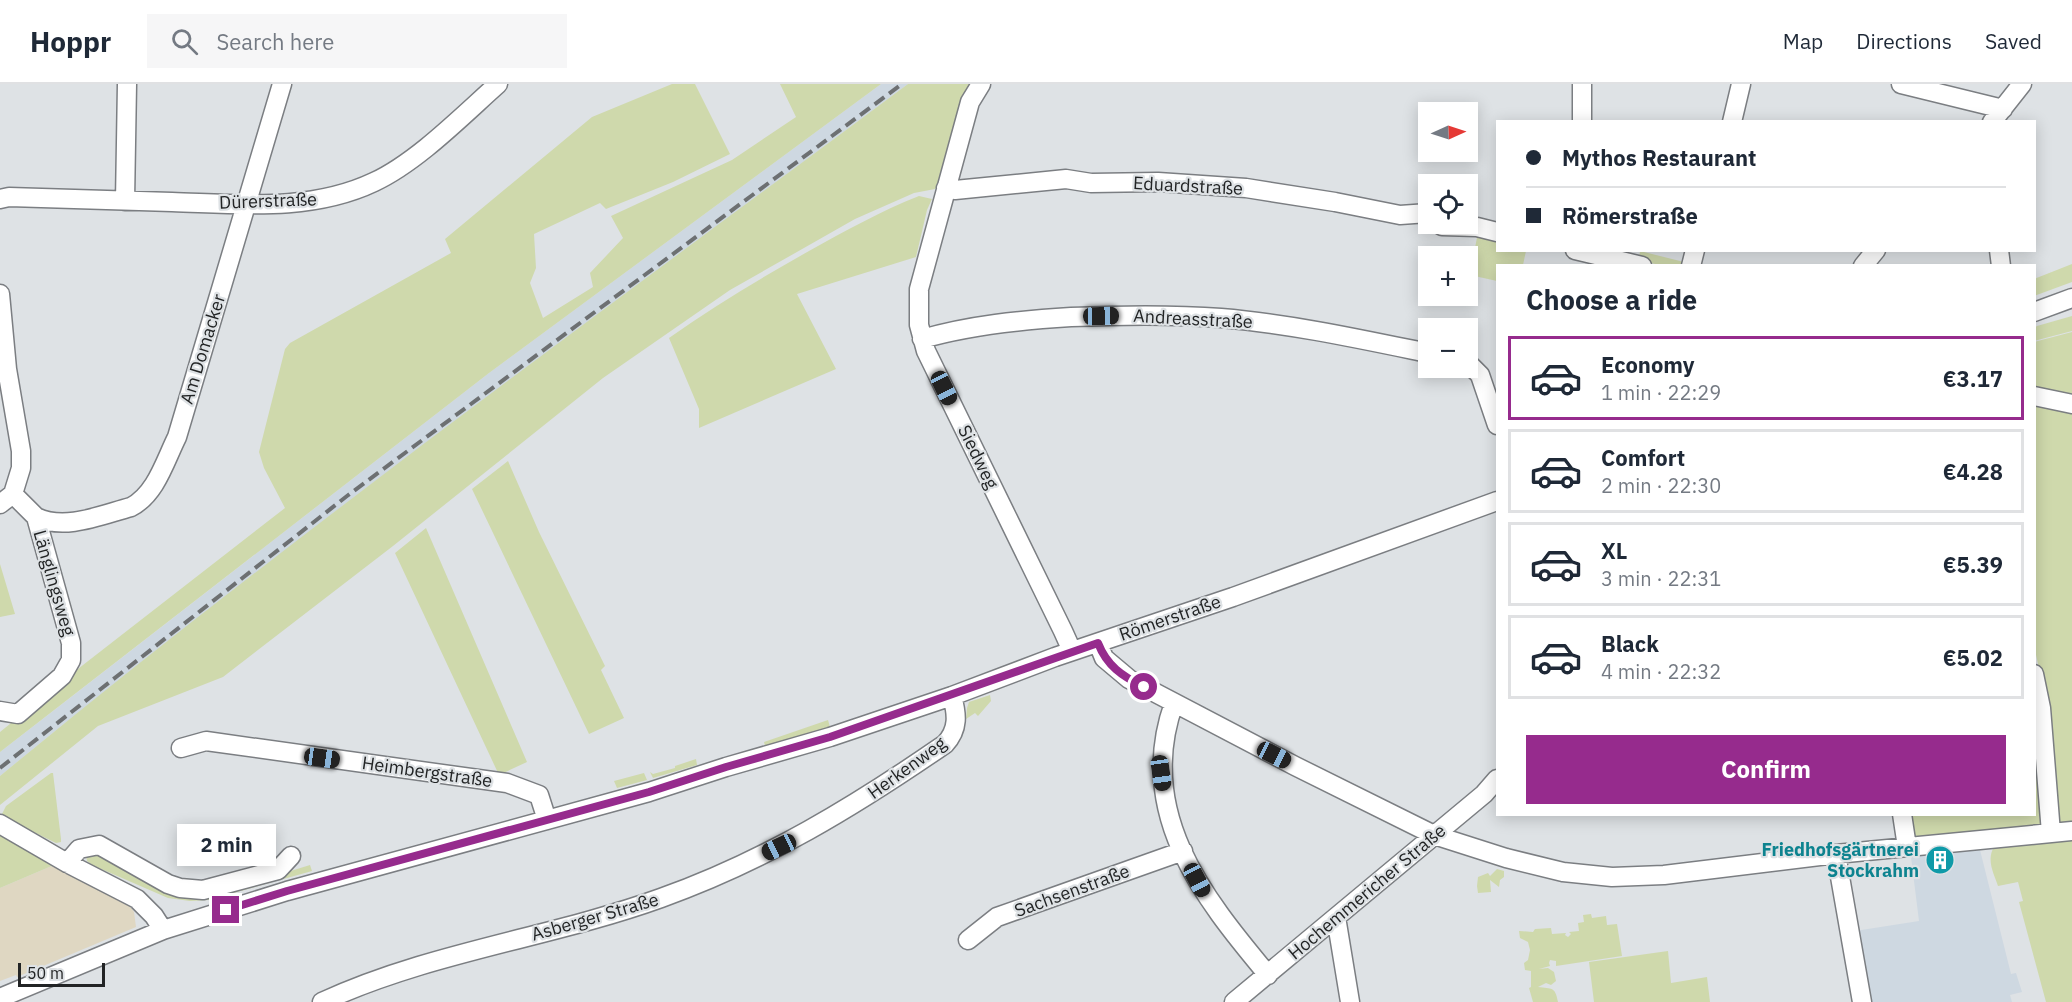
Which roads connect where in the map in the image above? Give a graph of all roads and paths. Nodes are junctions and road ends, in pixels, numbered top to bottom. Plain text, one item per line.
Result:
1 (127, 84) edge
2 (282, 84) edge
3 (498, 84) edge
4 (981, 84) edge
5 (1582, 84) edge
6 (1741, 84) edge
7 (1901, 84) edge
8 (2022, 84) edge
9 (2002, 117) edge
10 (1582, 120) edge
11 (1732, 120) edge
12 (946, 188) junction
13 (0, 199) edge
14 (125, 201) junction
15 (247, 204) junction
16 (1418, 214) edge
17 (1478, 227) edge
18 (1496, 232) edge
19 (1583, 252) edge
20 (1874, 252) edge
21 (1634, 264) edge
22 (1865, 264) edge
23 (0, 294) edge
24 (2072, 298) edge
25 (2036, 311) edge
26 (922, 339) junction
27 (1418, 351) edge
28 (1478, 373) edge
29 (2036, 396) edge
30 (2072, 404) edge
31 (1496, 422) edge
32 (6, 499) edge
33 (1496, 501) edge
34 (36, 518) junction
35 (1098, 643) junction
36 (1072, 651) junction
37 (2036, 684) edge
38 (952, 696) junction
39 (1174, 703) junction
40 (0, 711) edge
41 (181, 748) dead end
42 (1496, 780) edge
43 (857, 804) joint
44 (1902, 816) edge
45 (547, 820) junction
46 (0, 824) edge
47 (2072, 831) edge
48 (2051, 833) junction
49 (1434, 835) junction
50 (1907, 847) junction
51 (1183, 851) junction
52 (1836, 854) junction
53 (291, 856) dead end
54 (67, 863) junction
55 (1336, 917) junction
56 (163, 930) junction
57 (968, 940) dead end
58 (1268, 975) junction
59 (0, 999) edge
60 (322, 1002) edge
61 (1234, 1002) edge
62 (1350, 1002) edge
63 (1862, 1002) edge

1 - 14 street
2 - 15 street, Am Domacker
3 - 15 street, Dürerstraße
4 - 12 street, Siedweg
5 - 10 street
6 - 11 street
7 - 9 street
8 - 9 street
12 - 16 street, Eduardstraße
12 - 26 street, Siedweg
13 - 14 street, Dürerstraße
14 - 15 street, Dürerstraße
15 - 34 street, Am Domacker
17 - 18 street
19 - 21 street
20 - 22 street
23 - 32 street, Länglingsweg
24 - 25 street
26 - 27 street, Andreasstraße
26 - 36 street, Siedweg
28 - 31 street
29 - 30 street
32 - 34 street, Länglingsweg
33 - 35 street, Römerstraße
34 - 40 street, Länglingsweg
35 - 36 street, Römerstraße
35 - 39 street
36 - 38 street, Römerstraße
37 - 48 street
38 - 43 street, Herkenweg
38 - 45 street, Römerstraße
39 - 49 street
39 - 51 street
41 - 45 street, Heimbergstraße
42 - 49 street, Hochemmericher Straße
43 - 60 street, Asberger Straße
44 - 50 street
45 - 56 street, Römerstraße
46 - 54 street
47 - 48 street
48 - 50 street
49 - 52 street
49 - 55 street, Hochemmericher Straße
50 - 52 street
51 - 57 street, Sachsenstraße
51 - 58 street
52 - 63 street
53 - 54 street
54 - 56 street
55 - 58 street, Hochemmericher Straße
55 - 62 street
56 - 59 street, Römerstraße
58 - 61 street, Hochemmericher Straße

